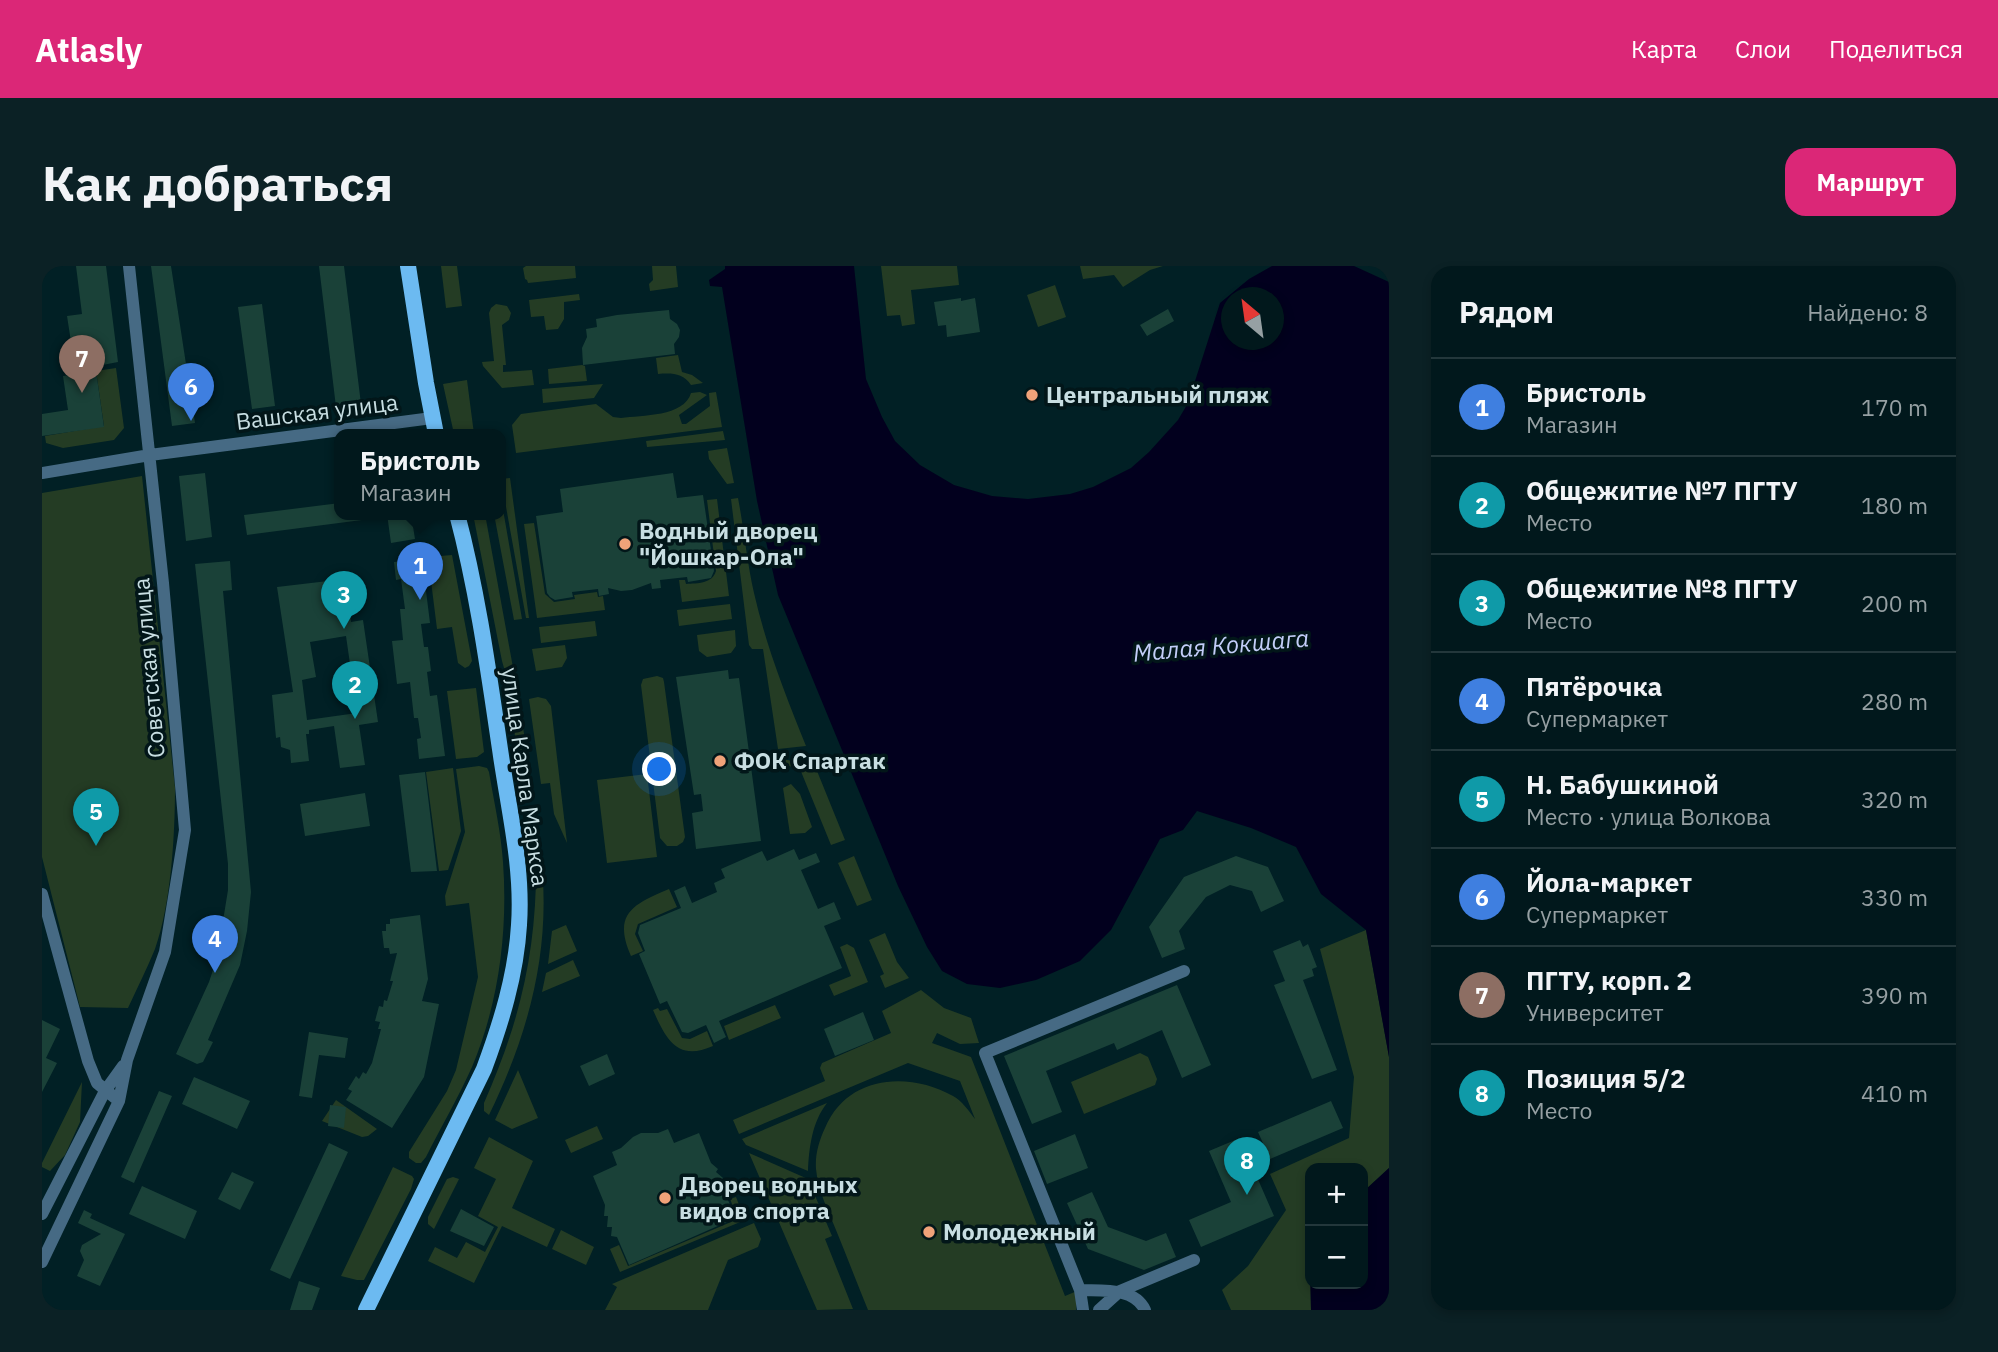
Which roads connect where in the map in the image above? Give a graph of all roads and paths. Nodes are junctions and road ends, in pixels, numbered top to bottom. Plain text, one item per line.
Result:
1 (129, 266) edge
2 (408, 266) edge
3 (434, 426) edge
4 (405, 429) edge
5 (334, 436) edge
6 (150, 455) junction
7 (42, 473) edge
8 (459, 520) edge
9 (42, 894) edge
10 (1184, 971) dead end
11 (127, 1060) junction
12 (105, 1091) junction
13 (119, 1101) junction
14 (42, 1214) edge
15 (1194, 1260) dead end
16 (42, 1262) edge
17 (1080, 1290) junction
18 (1120, 1291) junction
19 (366, 1310) edge
20 (1083, 1310) edge
21 (1099, 1310) edge
22 (1145, 1310) edge

1 - 6 street, Советская улица
2 - 3 main road
3 - 4 street, Вашская улица
5 - 6 street, Вашская улица
6 - 7 street, Вашская улица
6 - 11 street, Советская улица
8 - 19 main road, улица Карла Маркса
9 - 12 street
10 - 17 street
11 - 12 street, Советская улица
11 - 13 street, Советская улица
12 - 13 street
12 - 14 street, Советская улица
13 - 16 street, Советская улица
15 - 18 street
17 - 18 street
17 - 20 street
18 - 21 street
18 - 22 street

